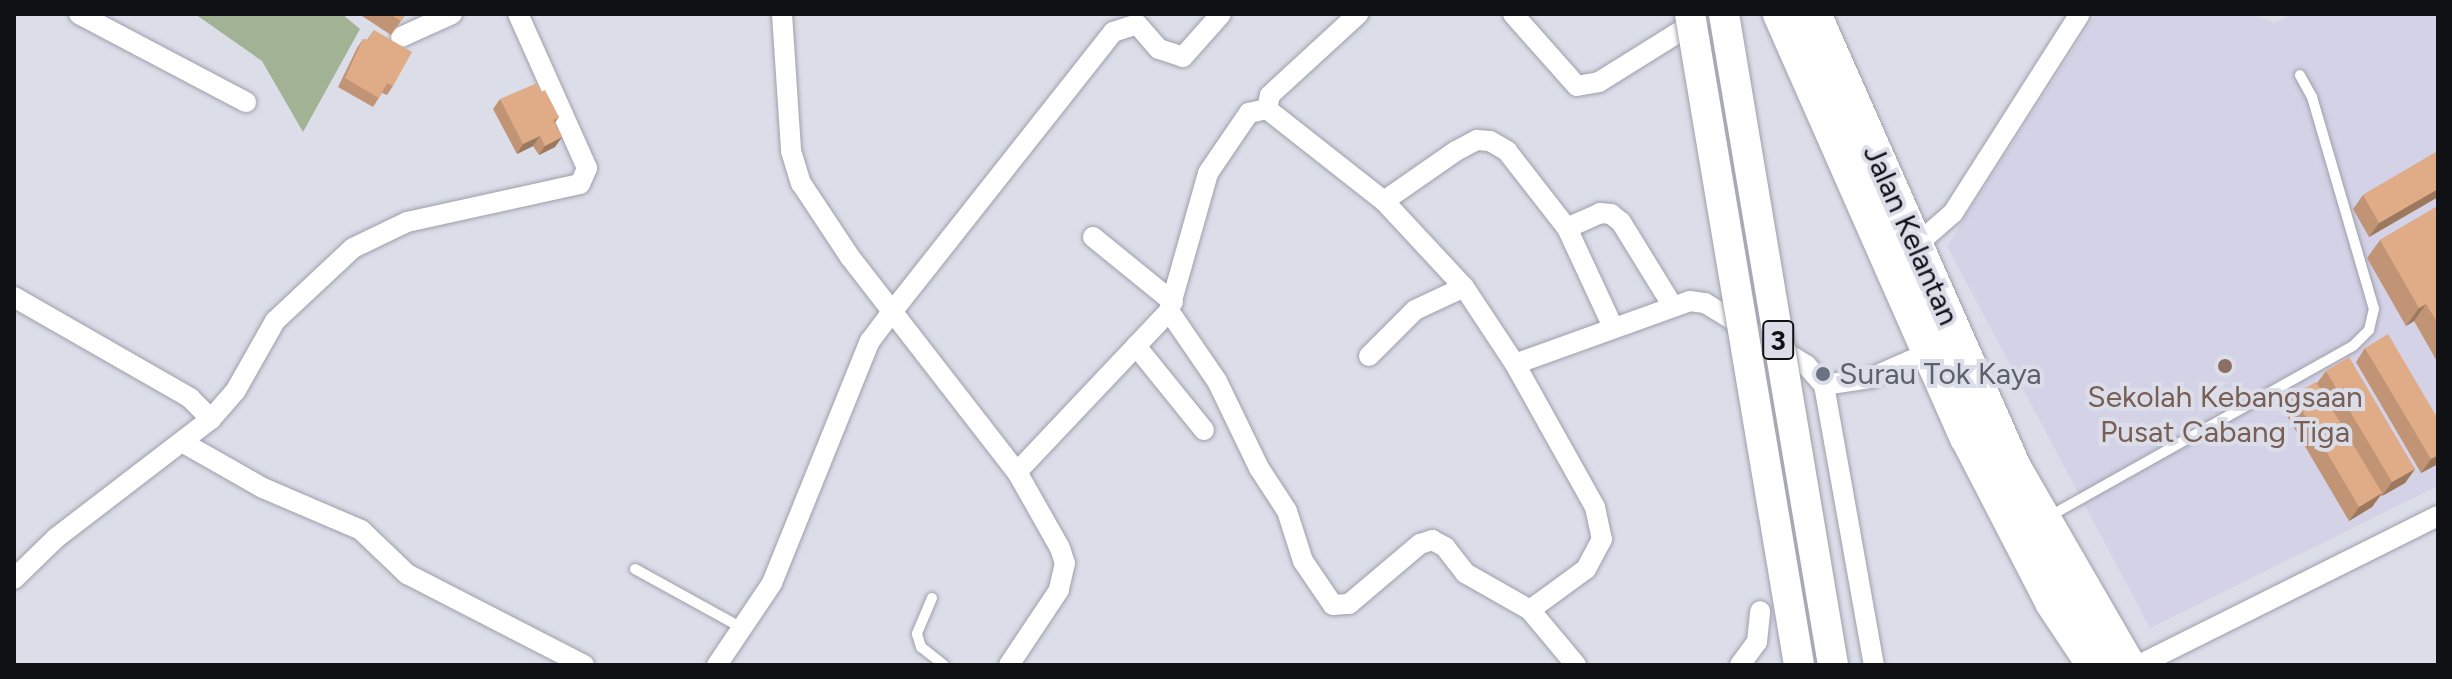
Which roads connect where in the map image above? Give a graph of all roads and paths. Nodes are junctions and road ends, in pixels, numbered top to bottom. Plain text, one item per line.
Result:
1 (79, 14) edge
2 (452, 14) edge
3 (518, 14) edge
4 (782, 14) edge
5 (1221, 14) edge
6 (1358, 14) edge
7 (1513, 14) edge
8 (1690, 14) edge
9 (1708, 14) edge
10 (1724, 14) edge
11 (1781, 14) edge
12 (1813, 14) edge
13 (2080, 14) edge
14 (401, 37) edge
15 (2300, 75) dead end
16 (246, 102) dead end
17 (1267, 109) junction
18 (1384, 201) junction
19 (1567, 228) junction
20 (1093, 237) dead end
21 (1915, 246) junction
22 (1464, 287) junction
23 (14, 297) edge
24 (1672, 305) junction
25 (1171, 306) junction
26 (892, 312) junction
27 (1613, 327) junction
28 (1136, 346) junction
29 (1930, 352) junction
30 (1369, 356) dead end
31 (1515, 364) junction
32 (1824, 385) junction
33 (211, 419) junction
34 (1204, 430) dead end
35 (182, 442) junction
36 (1017, 472) junction
37 (2438, 516) edge
38 (2041, 521) junction
39 (18, 568) edge
40 (635, 569) dead end
41 (932, 598) dead end
42 (1530, 610) junction
43 (1760, 611) dead end
44 (742, 628) junction
45 (584, 665) edge
46 (717, 665) edge
47 (944, 665) edge
48 (1009, 665) edge
49 (1576, 665) edge
50 (1740, 665) edge
51 (1799, 665) edge
52 (1833, 665) edge
53 (1874, 665) edge
54 (2095, 665) edge
55 (2127, 665) edge
56 (2139, 665) edge

1 - 16 street
2 - 14 street
3 - 33 street
4 - 26 street
5 - 26 street
6 - 17 street
7 - 9 street
8 - 51 main road, 3, bridge
10 - 52 main road, 3, bridge
11 - 29 highway, Jalan Kelantan
12 - 21 highway, Jalan Kelantan
13 - 21 street
15 - 38 lane
17 - 18 street
17 - 25 street
18 - 19 street
18 - 22 street
19 - 24 street
19 - 27 street
20 - 25 street
21 - 38 highway, Jalan Kelantan
22 - 30 street
22 - 31 street
23 - 33 street
24 - 27 street
24 - 32 street
25 - 28 street
25 - 42 street
26 - 36 street
26 - 44 street
27 - 31 street
28 - 34 street
28 - 36 street
29 - 32 street
29 - 54 highway, Jalan Kelantan
31 - 42 street
32 - 53 street
33 - 35 street
35 - 39 street
35 - 45 street
36 - 48 street
37 - 56 street
38 - 55 highway, Jalan Kelantan
40 - 44 lane
41 - 47 lane
42 - 49 street
43 - 50 street
44 - 46 street

